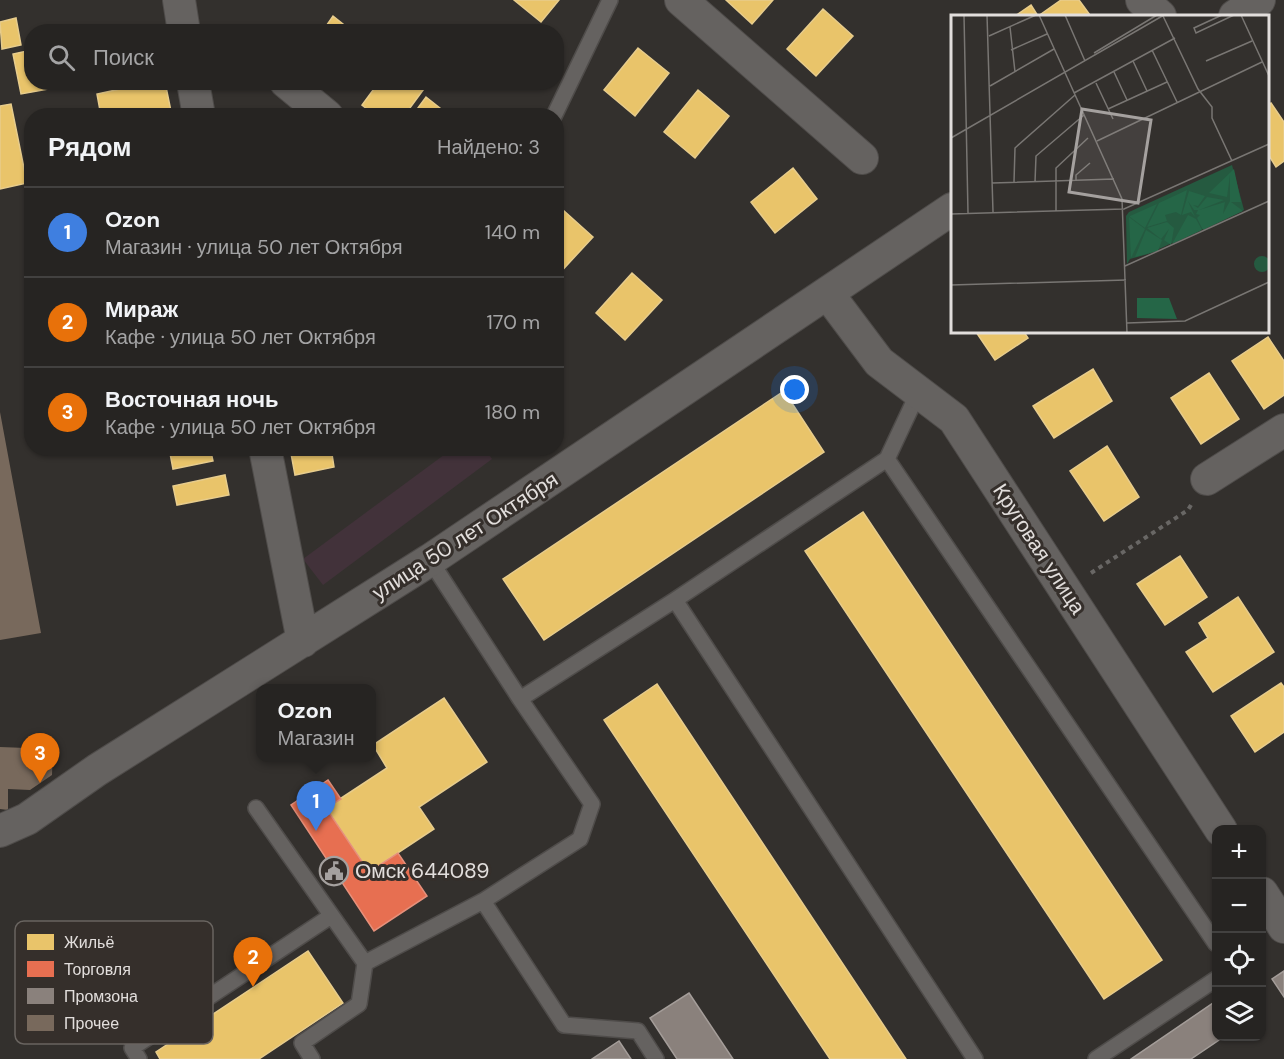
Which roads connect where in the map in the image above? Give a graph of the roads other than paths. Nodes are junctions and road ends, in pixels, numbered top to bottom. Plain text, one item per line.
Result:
1 (179, 0) edge
2 (610, 0) edge
3 (681, 0) edge
4 (1142, 0) edge
5 (1259, 0) edge
6 (1159, 15) edge
7 (1236, 15) edge
8 (183, 24) edge
9 (199, 90) edge
10 (296, 90) edge
11 (199, 108) edge
12 (317, 108) edge
13 (558, 108) edge
14 (862, 158) dead end
15 (951, 210) edge
16 (828, 294) junction
17 (918, 393) junction
18 (1284, 430) edge
19 (267, 456) edge
20 (887, 459) junction
21 (1207, 479) road end
22 (430, 560) junction
23 (675, 600) junction
24 (303, 641) junction
25 (520, 699) junction
26 (256, 808) dead end
27 (1218, 825) edge
28 (0, 831) edge
29 (1266, 899) edge
30 (483, 901) junction
31 (331, 916) junction
32 (1284, 927) edge
33 (1212, 938) edge
34 (365, 963) junction
35 (1212, 982) edge
36 (213, 994) edge
37 (138, 1044) edge
38 (139, 1059) edge
39 (312, 1059) edge
40 (656, 1059) edge
41 (975, 1059) edge
42 (1096, 1059) edge

1 - 8 street
2 - 13 lane
3 - 14 street
4 - 6 street
5 - 7 street
9 - 11 street
10 - 12 street
15 - 16 street, улица 50 лет Октября
16 - 17 street, Круговая улица
16 - 22 street, улица 50 лет Октября
17 - 20 lane
17 - 27 street, Круговая улица
18 - 21 street
19 - 24 street
20 - 23 lane
20 - 33 lane
22 - 24 street, улица 50 лет Октября
22 - 25 lane
23 - 25 lane
23 - 41 lane
24 - 28 street, улица 50 лет Октября
25 - 30 lane
26 - 31 lane
29 - 32 street
30 - 34 lane
30 - 40 lane
31 - 34 lane
31 - 36 lane
34 - 39 lane
35 - 42 lane
37 - 38 lane

